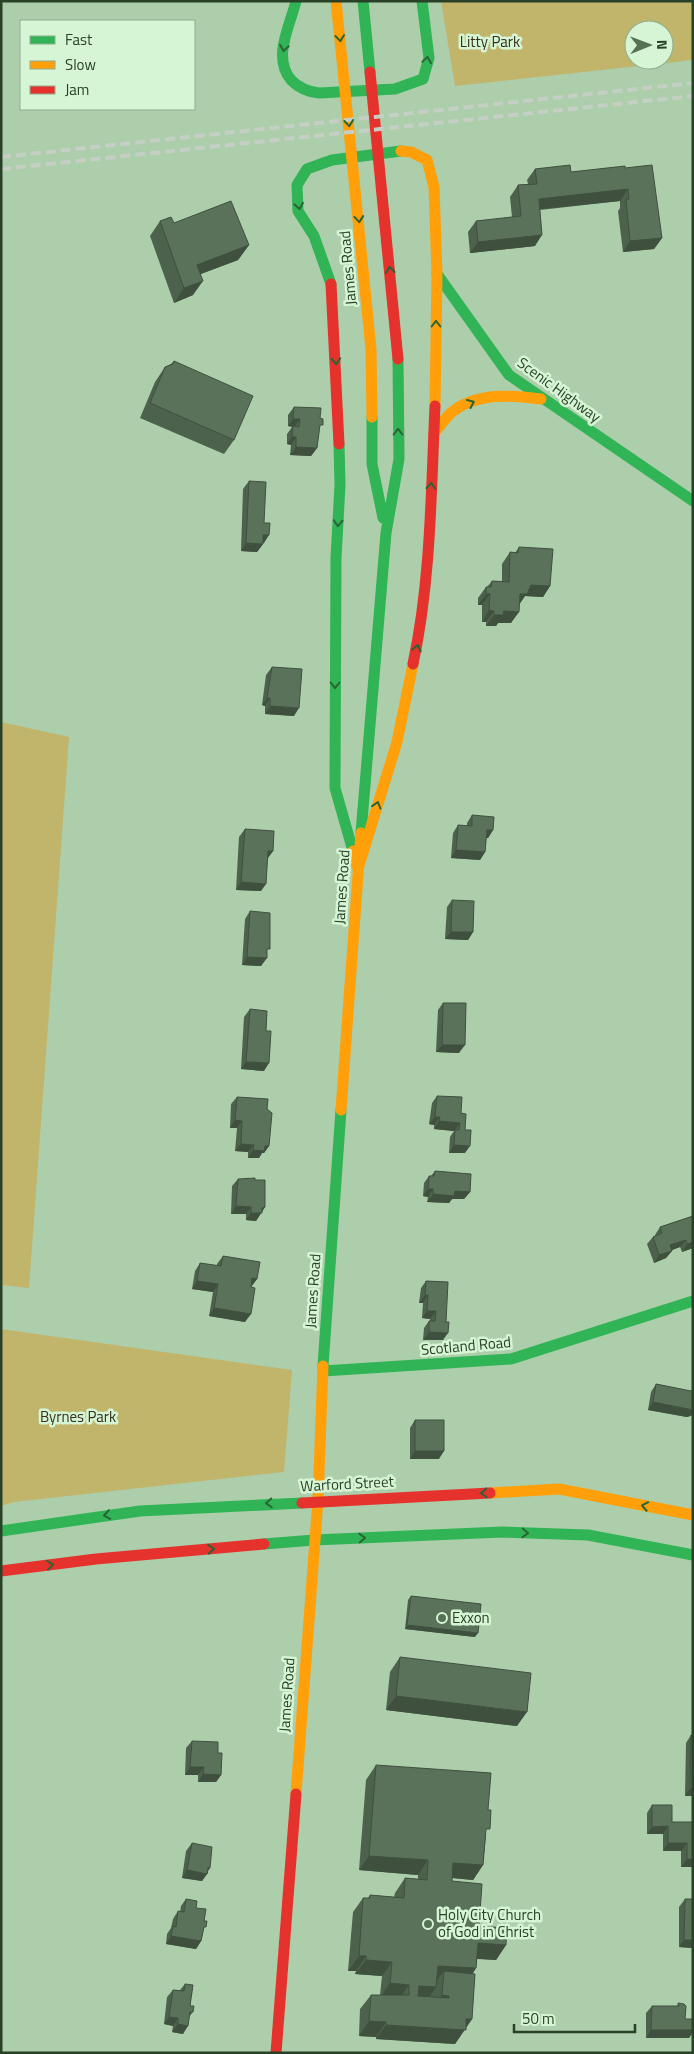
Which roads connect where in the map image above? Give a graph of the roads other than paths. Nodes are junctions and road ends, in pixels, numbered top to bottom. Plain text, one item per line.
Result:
1 (296, 1) edge
2 (336, 1) edge
3 (363, 1) edge
4 (422, 1) edge
5 (437, 274) junction
6 (544, 399) junction
7 (434, 433) junction
8 (693, 501) edge
9 (386, 532) junction
10 (358, 869) junction
11 (693, 1301) edge
12 (322, 1371) junction
13 (318, 1500) junction
14 (693, 1516) edge
15 (1, 1531) edge
16 (314, 1540) junction
17 (693, 1555) edge
18 (1, 1571) edge
19 (276, 2053) edge

1 -> 4 main road
2 -> 9 main road, James Road
9 -> 3 main road, James Road
5 - 6 main road, Scenic Highway
7 -> 5 main road
5 -> 10 main road
7 -> 6 main road
6 - 8 main road, Scenic Highway
10 -> 7 main road
9 - 10 main road, James Road
10 - 12 main road, James Road
11 - 12 main road, Scotland Road
12 - 13 main road, James Road
14 -> 13 main road, Warford Street
13 -> 15 main road, Warford Street
13 - 16 main road, James Road
16 -> 17 main road
18 -> 16 main road
16 - 19 main road, James Road

